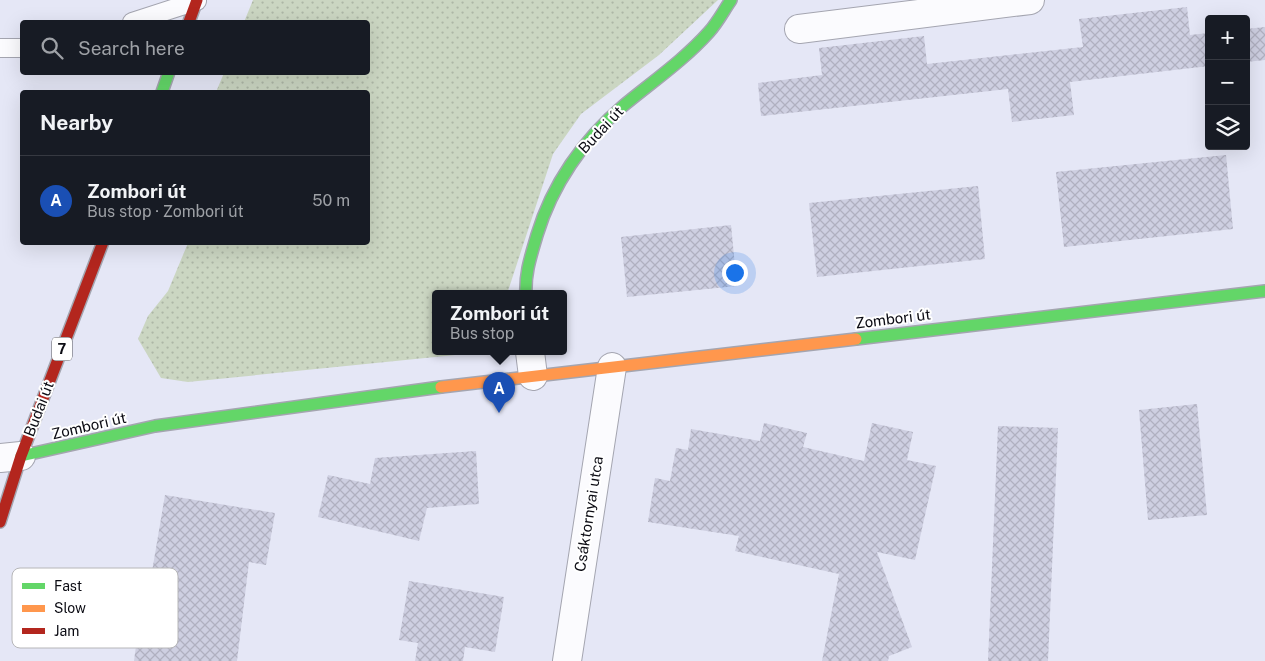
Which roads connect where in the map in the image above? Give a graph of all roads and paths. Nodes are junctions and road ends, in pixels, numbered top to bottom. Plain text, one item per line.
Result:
1 (731, 0) edge
2 (1030, 0) edge
3 (197, 1) edge
4 (138, 20) edge
5 (190, 20) edge
6 (799, 29) dead end
7 (20, 48) edge
8 (1, 51) edge
9 (168, 75) edge
10 (163, 90) edge
11 (102, 245) edge
12 (526, 290) edge
13 (1265, 291) edge
14 (532, 364) edge
15 (612, 367) junction
16 (10, 457) edge
17 (0, 522) edge
18 (567, 661) edge

1 - 12 street, Budai út
2 - 6 street
3 - 4 lane
3 - 5 street
7 - 8 lane
9 - 10 street
11 - 16 street, Budai út / 7
13 - 15 street, Zombori út
14 - 15 street, Zombori út
14 - 16 street, Zombori út
15 - 18 street, Csáktornyai utca
16 - 17 street, Budai út / 7

